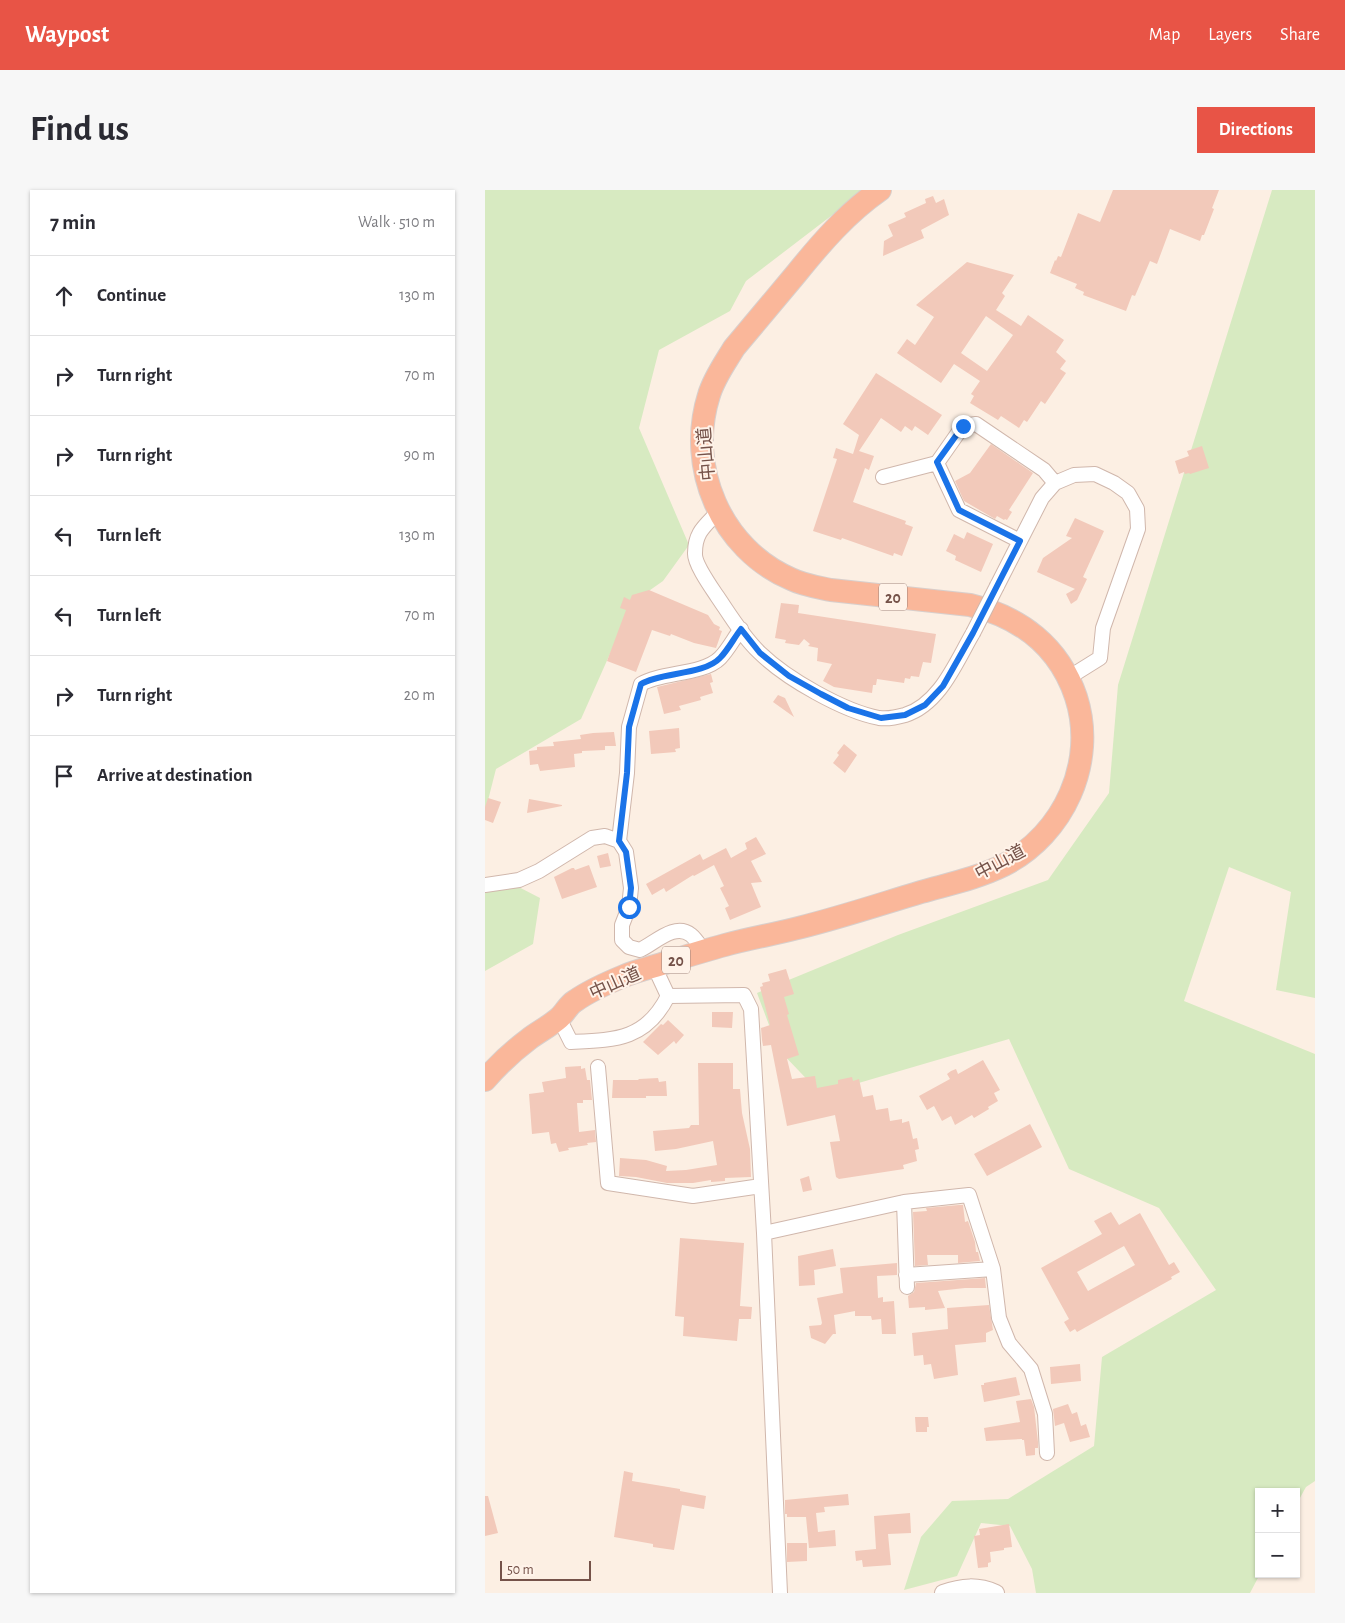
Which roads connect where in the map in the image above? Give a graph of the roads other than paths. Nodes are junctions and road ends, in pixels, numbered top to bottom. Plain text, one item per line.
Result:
1 (880, 190) edge
2 (937, 462) junction
3 (883, 477) dead end
4 (1055, 483) junction
5 (718, 512) junction
6 (1020, 541) junction
7 (741, 629) junction
8 (1068, 678) junction
9 (619, 841) junction
10 (485, 885) edge
11 (704, 951) junction
12 (654, 966) junction
13 (668, 996) junction
14 (559, 1018) junction
15 (598, 1067) dead end
16 (485, 1080) edge
17 (761, 1186) junction
18 (904, 1202) junction
19 (764, 1233) junction
20 (993, 1269) junction
21 (1047, 1453) dead end
22 (781, 1593) edge
23 (943, 1593) edge
24 (996, 1593) edge

1 - 5 highway, 中山道 / 20
2 - 3 street
2 - 4 street
2 - 6 street
4 - 6 street
4 - 8 street
5 - 7 street
5 - 8 highway, 中山道 / 20
6 - 7 street, bridge
7 - 9 street
8 - 11 highway, 中山道 / 20
9 - 10 street
9 - 11 street
11 - 12 highway, 中山道 / 20
12 - 13 street
12 - 14 highway, 中山道 / 20
13 - 14 street
13 - 17 street
14 - 16 highway, 中山道 / 20
15 - 17 street
17 - 19 street
18 - 19 street
18 - 20 street
18 - 20 street
19 - 22 street
20 - 21 street
23 - 24 street

